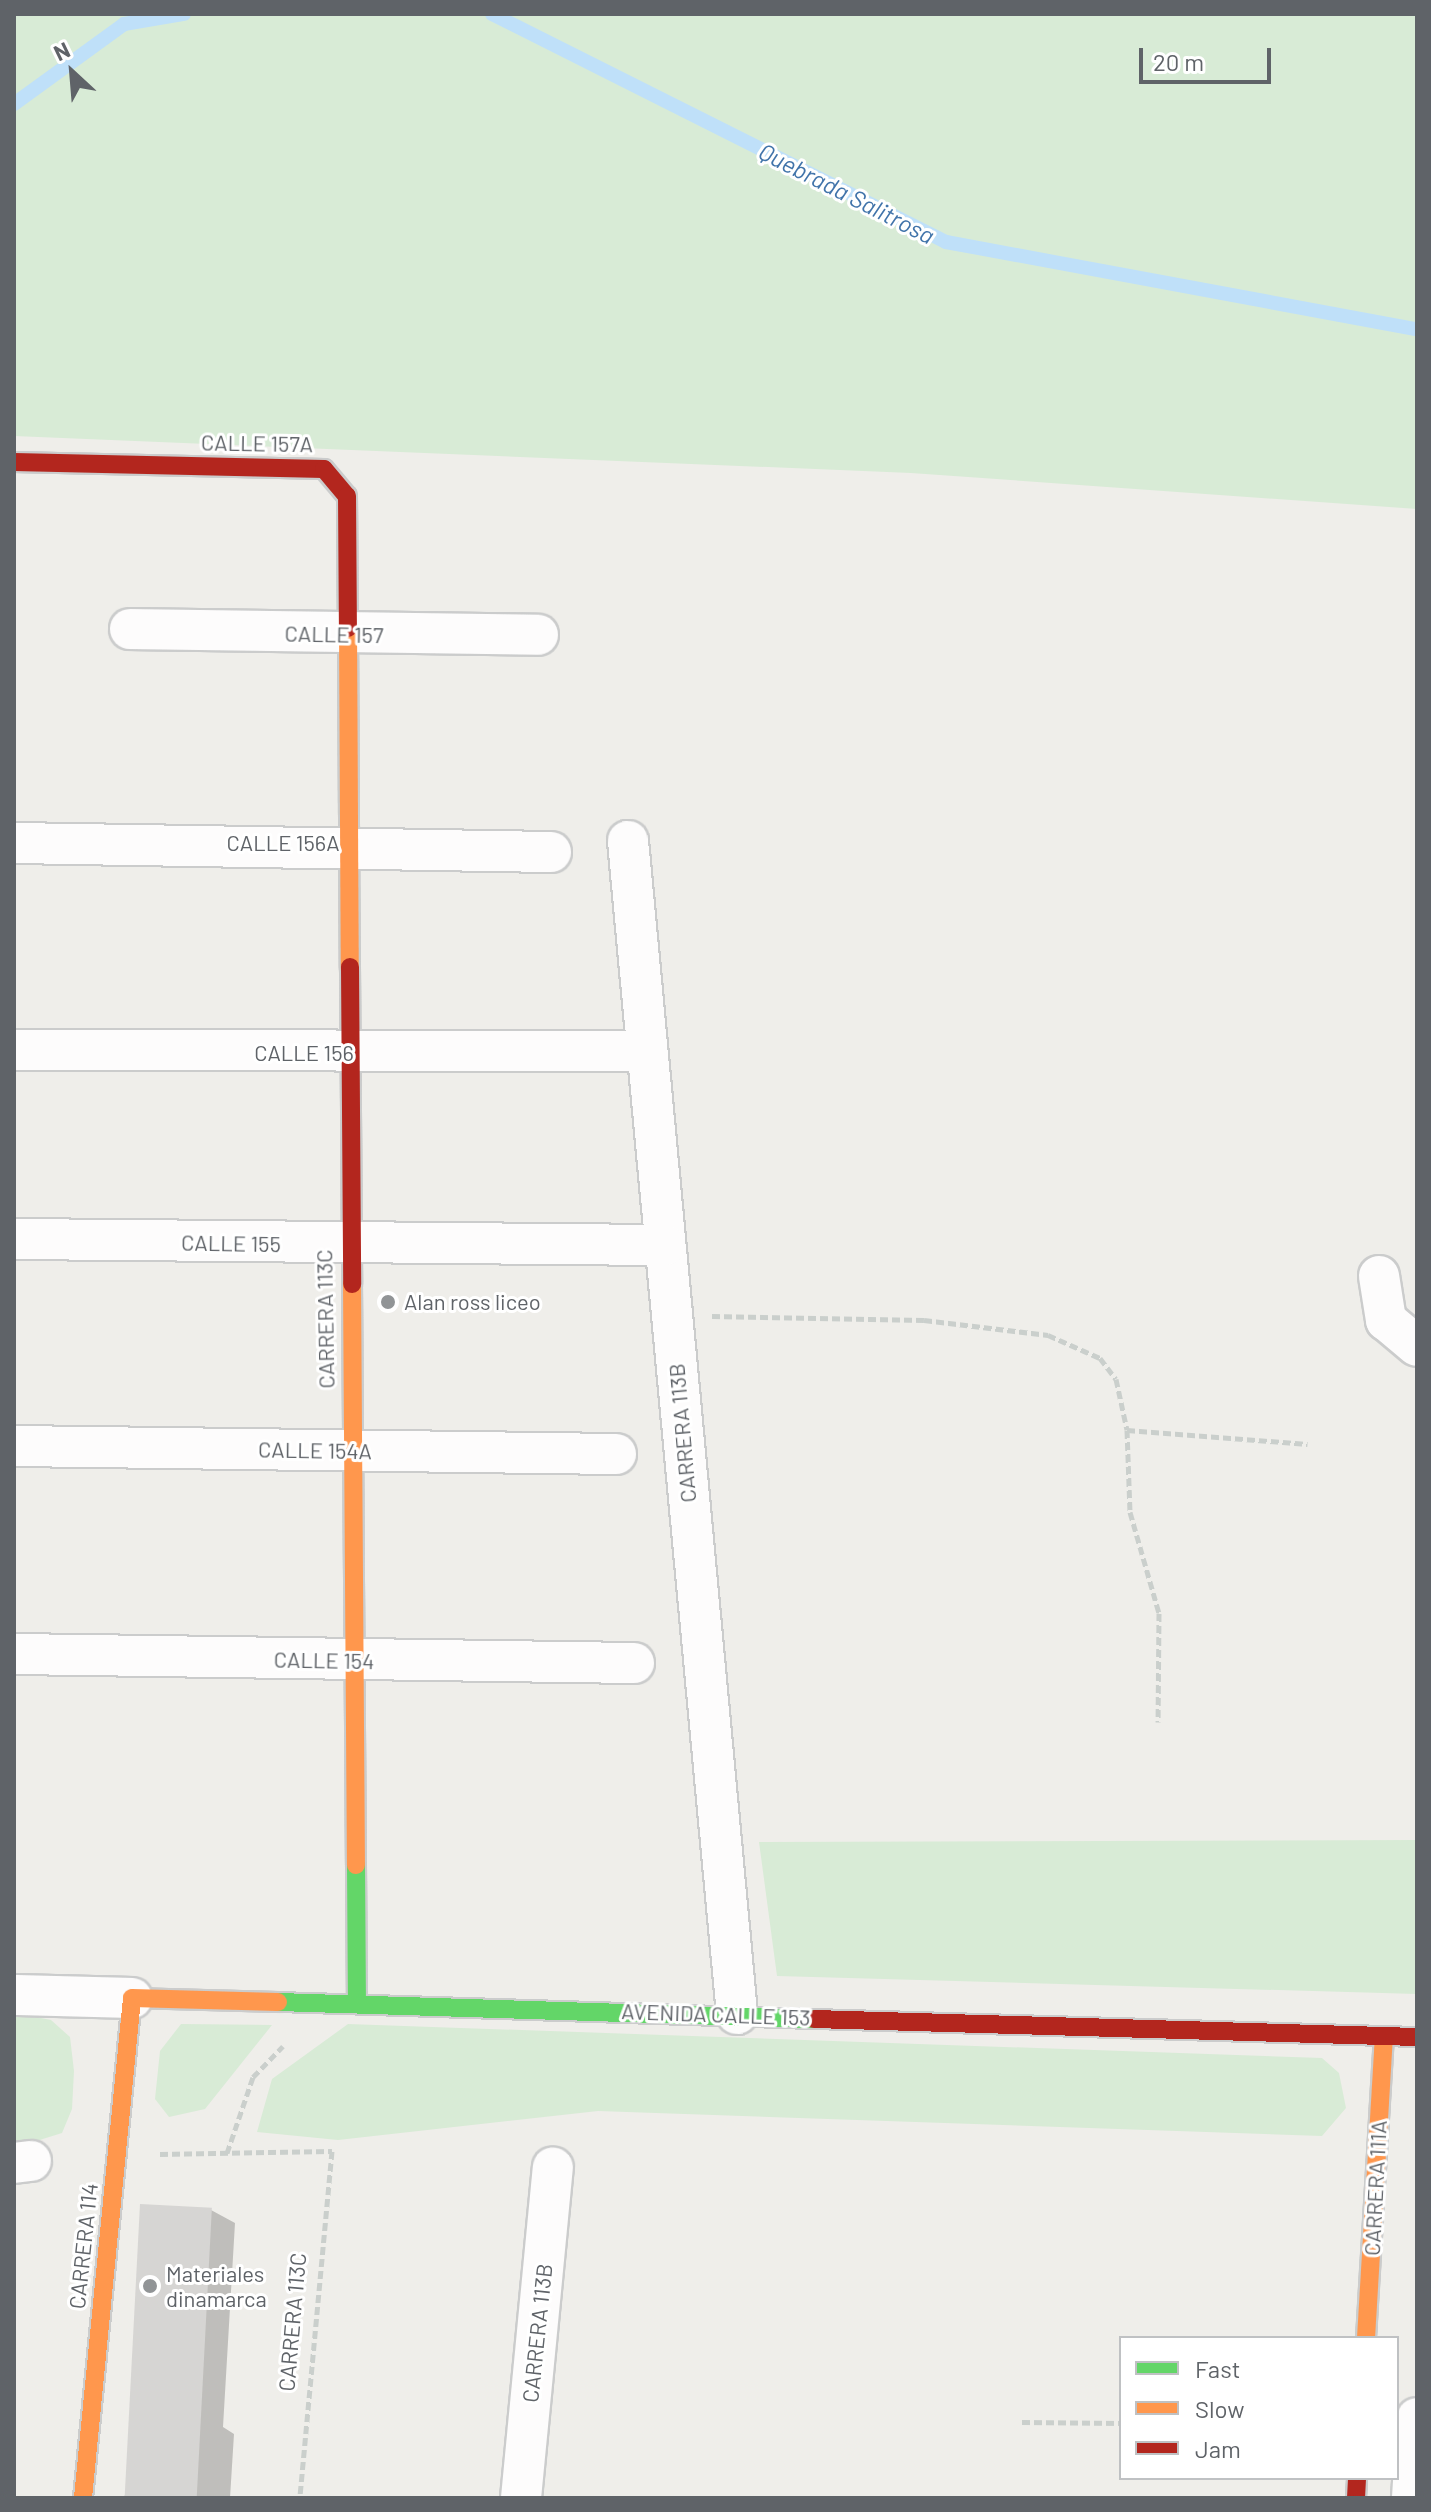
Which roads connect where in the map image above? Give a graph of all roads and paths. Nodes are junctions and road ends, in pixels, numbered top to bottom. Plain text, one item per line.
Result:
1 (14, 462) edge
2 (130, 629) dead end
3 (348, 634) junction
4 (538, 635) dead end
5 (14, 843) edge
6 (348, 844) junction
7 (628, 846) dead end
8 (551, 852) dead end
9 (14, 1050) edge
10 (647, 1051) junction
11 (347, 1053) junction
12 (14, 1239) edge
13 (347, 1244) junction
14 (665, 1245) junction
15 (1379, 1276) dead end
16 (671, 1315) junction
17 (1417, 1346) edge
18 (1127, 1430) junction
19 (1307, 1444) dead end
20 (14, 1446) edge
21 (350, 1451) junction
22 (616, 1454) dead end
23 (14, 1654) edge
24 (353, 1660) junction
25 (634, 1663) dead end
26 (1158, 1722) dead end
27 (14, 1995) edge
28 (132, 1998) junction
29 (325, 2002) junction
30 (357, 2002) junction
31 (737, 2014) junction
32 (1417, 2037) edge
33 (1384, 2038) junction
34 (227, 2153) junction
35 (116, 2155) junction
36 (553, 2168) dead end
37 (1366, 2336) edge
38 (1417, 2418) edge
39 (1022, 2422) dead end
40 (1119, 2423) edge
41 (83, 2498) edge
42 (300, 2498) edge
43 (521, 2498) edge
44 (1412, 2498) edge

1 - 3 street, CALLE 157A
2 - 3 street, CALLE 157
3 - 4 street, CALLE 157
3 - 6 street, CARRERA 113C
5 - 6 street, CALLE 156A
6 - 8 street, CALLE 156A
6 - 11 street, CARRERA 113C
7 - 10 street, CARRERA 113B
9 - 11 street, CALLE 156
10 - 11 street, CALLE 156
10 - 14 street, CARRERA 113B
11 - 13 street, CARRERA 113C
12 - 13 street, CALLE 155
13 - 14 street, CALLE 155
13 - 21 street, CARRERA 113C
14 - 16 street, CARRERA 113B
15 - 17 street
16 - 18 path
16 - 31 street, CARRERA 113B
18 - 19 path
18 - 26 path
20 - 21 street, CALLE 154A
21 - 22 street, CALLE 154A
21 - 24 street, CARRERA 113C
23 - 24 street, CALLE 154
24 - 25 street, CALLE 154
24 - 30 street, CARRERA 113C
27 - 28 street, AVENIDA CALLE 153
28 - 29 street, AVENIDA CALLE 153
28 - 35 street, CARRERA 114
29 - 30 street, AVENIDA CALLE 153
29 - 34 path
30 - 31 street, AVENIDA CALLE 153
31 - 33 street, AVENIDA CALLE 153
32 - 33 street, AVENIDA CALLE 153
33 - 37 street, CARRERA 111A
34 - 35 path
34 - 42 path, CARRERA 113C
35 - 41 street, CARRERA 114
36 - 43 street, CARRERA 113B
38 - 44 street
39 - 40 path

